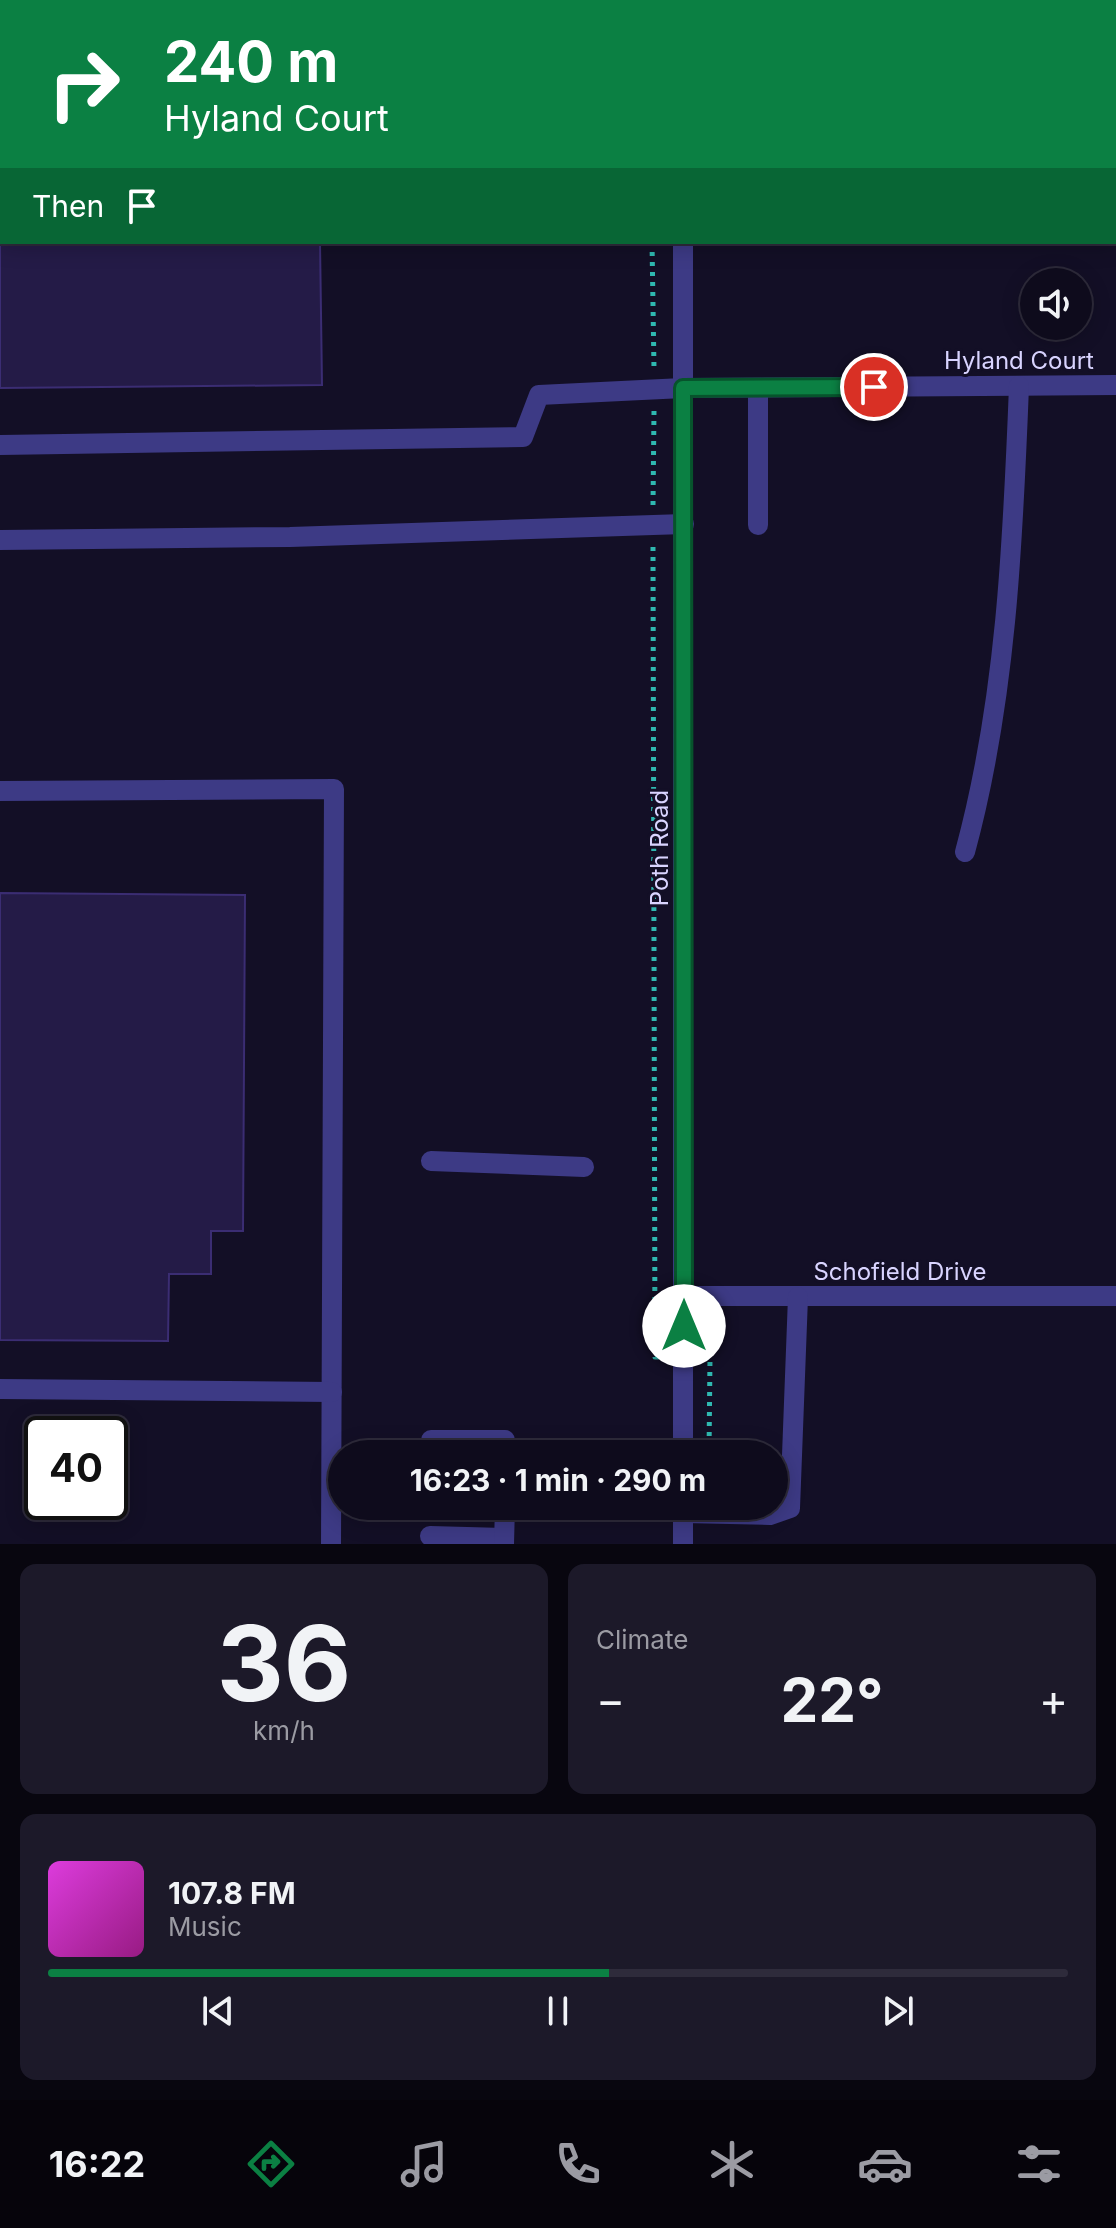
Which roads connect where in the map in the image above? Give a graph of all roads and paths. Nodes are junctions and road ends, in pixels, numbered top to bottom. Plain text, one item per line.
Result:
1 (683, 244) edge
2 (1116, 385) edge
3 (1019, 386) junction
4 (683, 388) junction
5 (758, 388) junction
6 (0, 445) edge
7 (684, 524) junction
8 (758, 525) dead end
9 (0, 540) edge
10 (0, 791) edge
11 (965, 852) dead end
12 (431, 1161) dead end
13 (584, 1167) dead end
14 (684, 1296) junction
15 (1116, 1296) edge
16 (798, 1297) junction
17 (0, 1389) edge
18 (332, 1392) junction
19 (683, 1440) edge
20 (788, 1509) edge
21 (505, 1520) edge
22 (683, 1520) edge
23 (430, 1536) dead end
24 (504, 1541) edge
25 (331, 1544) edge
26 (683, 1544) edge

1 - 4 street, Poth Road
2 - 3 street, Hyland Court
3 - 5 street, Hyland Court
3 - 11 street
4 - 5 street, Hyland Court
4 - 6 street, Hyland Court
4 - 7 street, Poth Road
5 - 8 street
7 - 9 street
7 - 14 street, Poth Road
10 - 18 street
12 - 13 street
14 - 16 street, Schofield Drive
14 - 19 street, Poth Road
15 - 16 street, Schofield Drive
16 - 20 street
17 - 18 street
18 - 25 street
21 - 24 street
22 - 26 street
23 - 24 street

